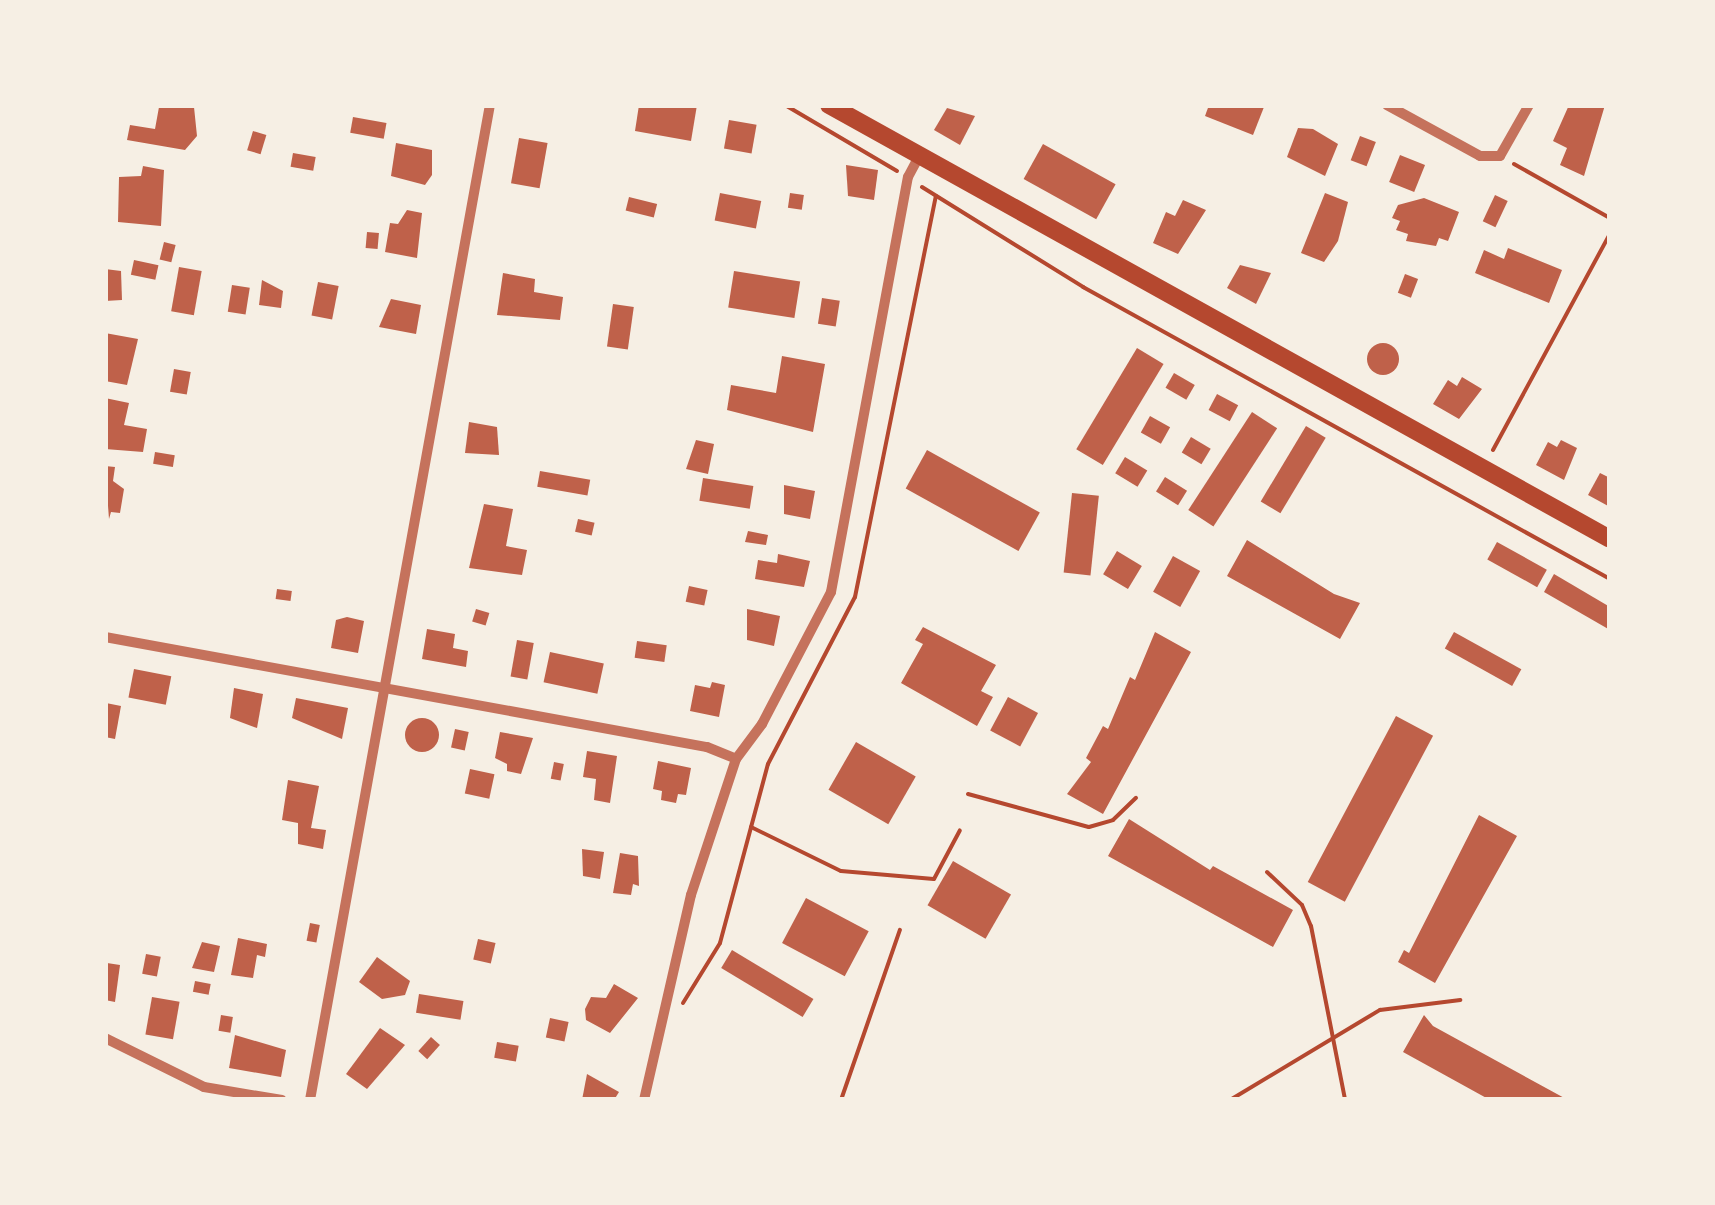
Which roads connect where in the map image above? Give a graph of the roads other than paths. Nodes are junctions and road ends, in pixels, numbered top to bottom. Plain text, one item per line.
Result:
1 (490, 105) edge
2 (828, 105) edge
3 (1386, 105) edge
4 (1529, 105) edge
5 (919, 156) junction
6 (1610, 539) edge
7 (105, 637) edge
8 (384, 690) junction
9 (736, 759) junction
10 (105, 1038) edge
11 (282, 1100) edge
12 (310, 1100) edge
13 (644, 1100) edge

1 - 8 street
2 - 5 main road
3 - 4 street
5 - 6 main road
5 - 9 street
7 - 8 street
8 - 9 street
8 - 12 street
9 - 13 street
10 - 11 street

